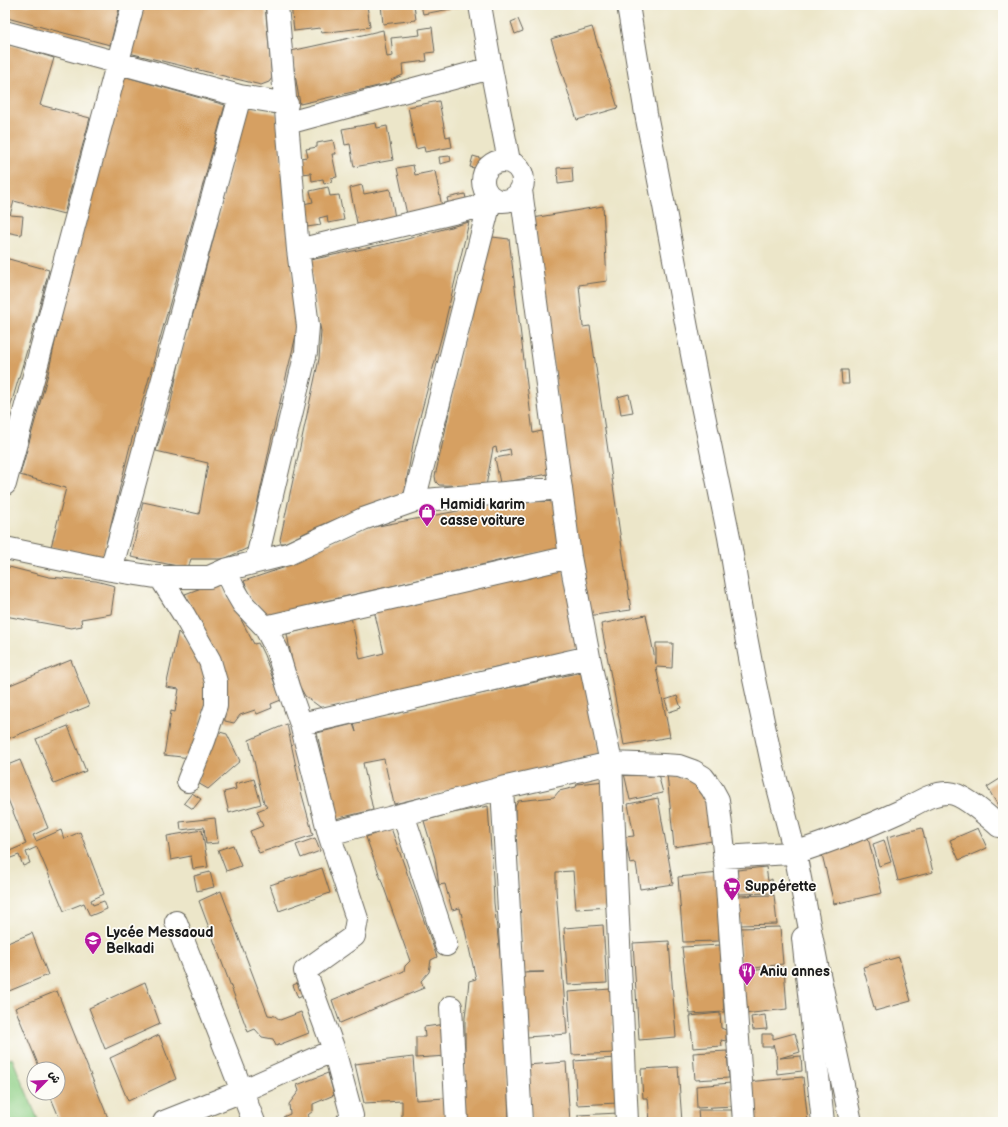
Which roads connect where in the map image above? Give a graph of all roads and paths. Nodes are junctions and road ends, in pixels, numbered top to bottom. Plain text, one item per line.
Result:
1 (133, 5) edge
2 (277, 5) edge
3 (480, 5) edge
4 (628, 5) edge
5 (5, 32) edge
6 (118, 62) junction
7 (491, 68) junction
8 (240, 96) junction
9 (287, 113) junction
10 (509, 161) junction
11 (521, 190) junction
12 (490, 197) junction
13 (298, 250) junction
14 (5, 484) edge
15 (561, 488) junction
16 (414, 501) junction
17 (5, 548) edge
18 (570, 557) junction
19 (256, 562) junction
20 (110, 570) junction
21 (225, 570) junction
22 (160, 577) junction
23 (265, 627) junction
24 (589, 657) junction
25 (301, 724) junction
26 (611, 763) junction
27 (188, 781) dead end
28 (502, 788) junction
29 (403, 814) junction
30 (999, 826) dead end
31 (329, 834) junction
32 (795, 853) junction
33 (724, 857) junction
34 (176, 922) dead end
35 (446, 945) dead end
36 (451, 1007) dead end
37 (334, 1050) junction
38 (242, 1091) junction
39 (164, 1122) edge
40 (254, 1122) edge
41 (347, 1122) edge
42 (457, 1122) edge
43 (521, 1122) edge
44 (627, 1122) edge
45 (744, 1122) edge
46 (822, 1122) edge
47 (851, 1122) edge

1 - 6 street
2 - 9 street
3 - 7 street
4 - 32 street
5 - 6 street
6 - 8 street
6 - 14 street
7 - 9 street
7 - 10 street
8 - 9 street
8 - 20 street
9 - 13 street
10 - 11 street
10 - 12 street
11 - 12 street
11 - 15 street
12 - 13 street
12 - 16 street
13 - 19 street
15 - 16 street
15 - 18 street
16 - 19 street
17 - 20 street
18 - 23 street
18 - 24 street
19 - 21 street
20 - 22 street
21 - 22 street
21 - 23 street
22 - 27 street
23 - 25 street
24 - 25 street
24 - 26 street
25 - 31 street
26 - 28 street
26 - 33 street
26 - 44 street
28 - 29 street
28 - 43 street
29 - 31 street
29 - 35 street
30 - 32 street
31 - 37 street
32 - 33 street
32 - 46 street
32 - 47 street
33 - 45 street
34 - 38 street
36 - 42 street
37 - 38 street
37 - 41 street
38 - 39 street
38 - 40 street

